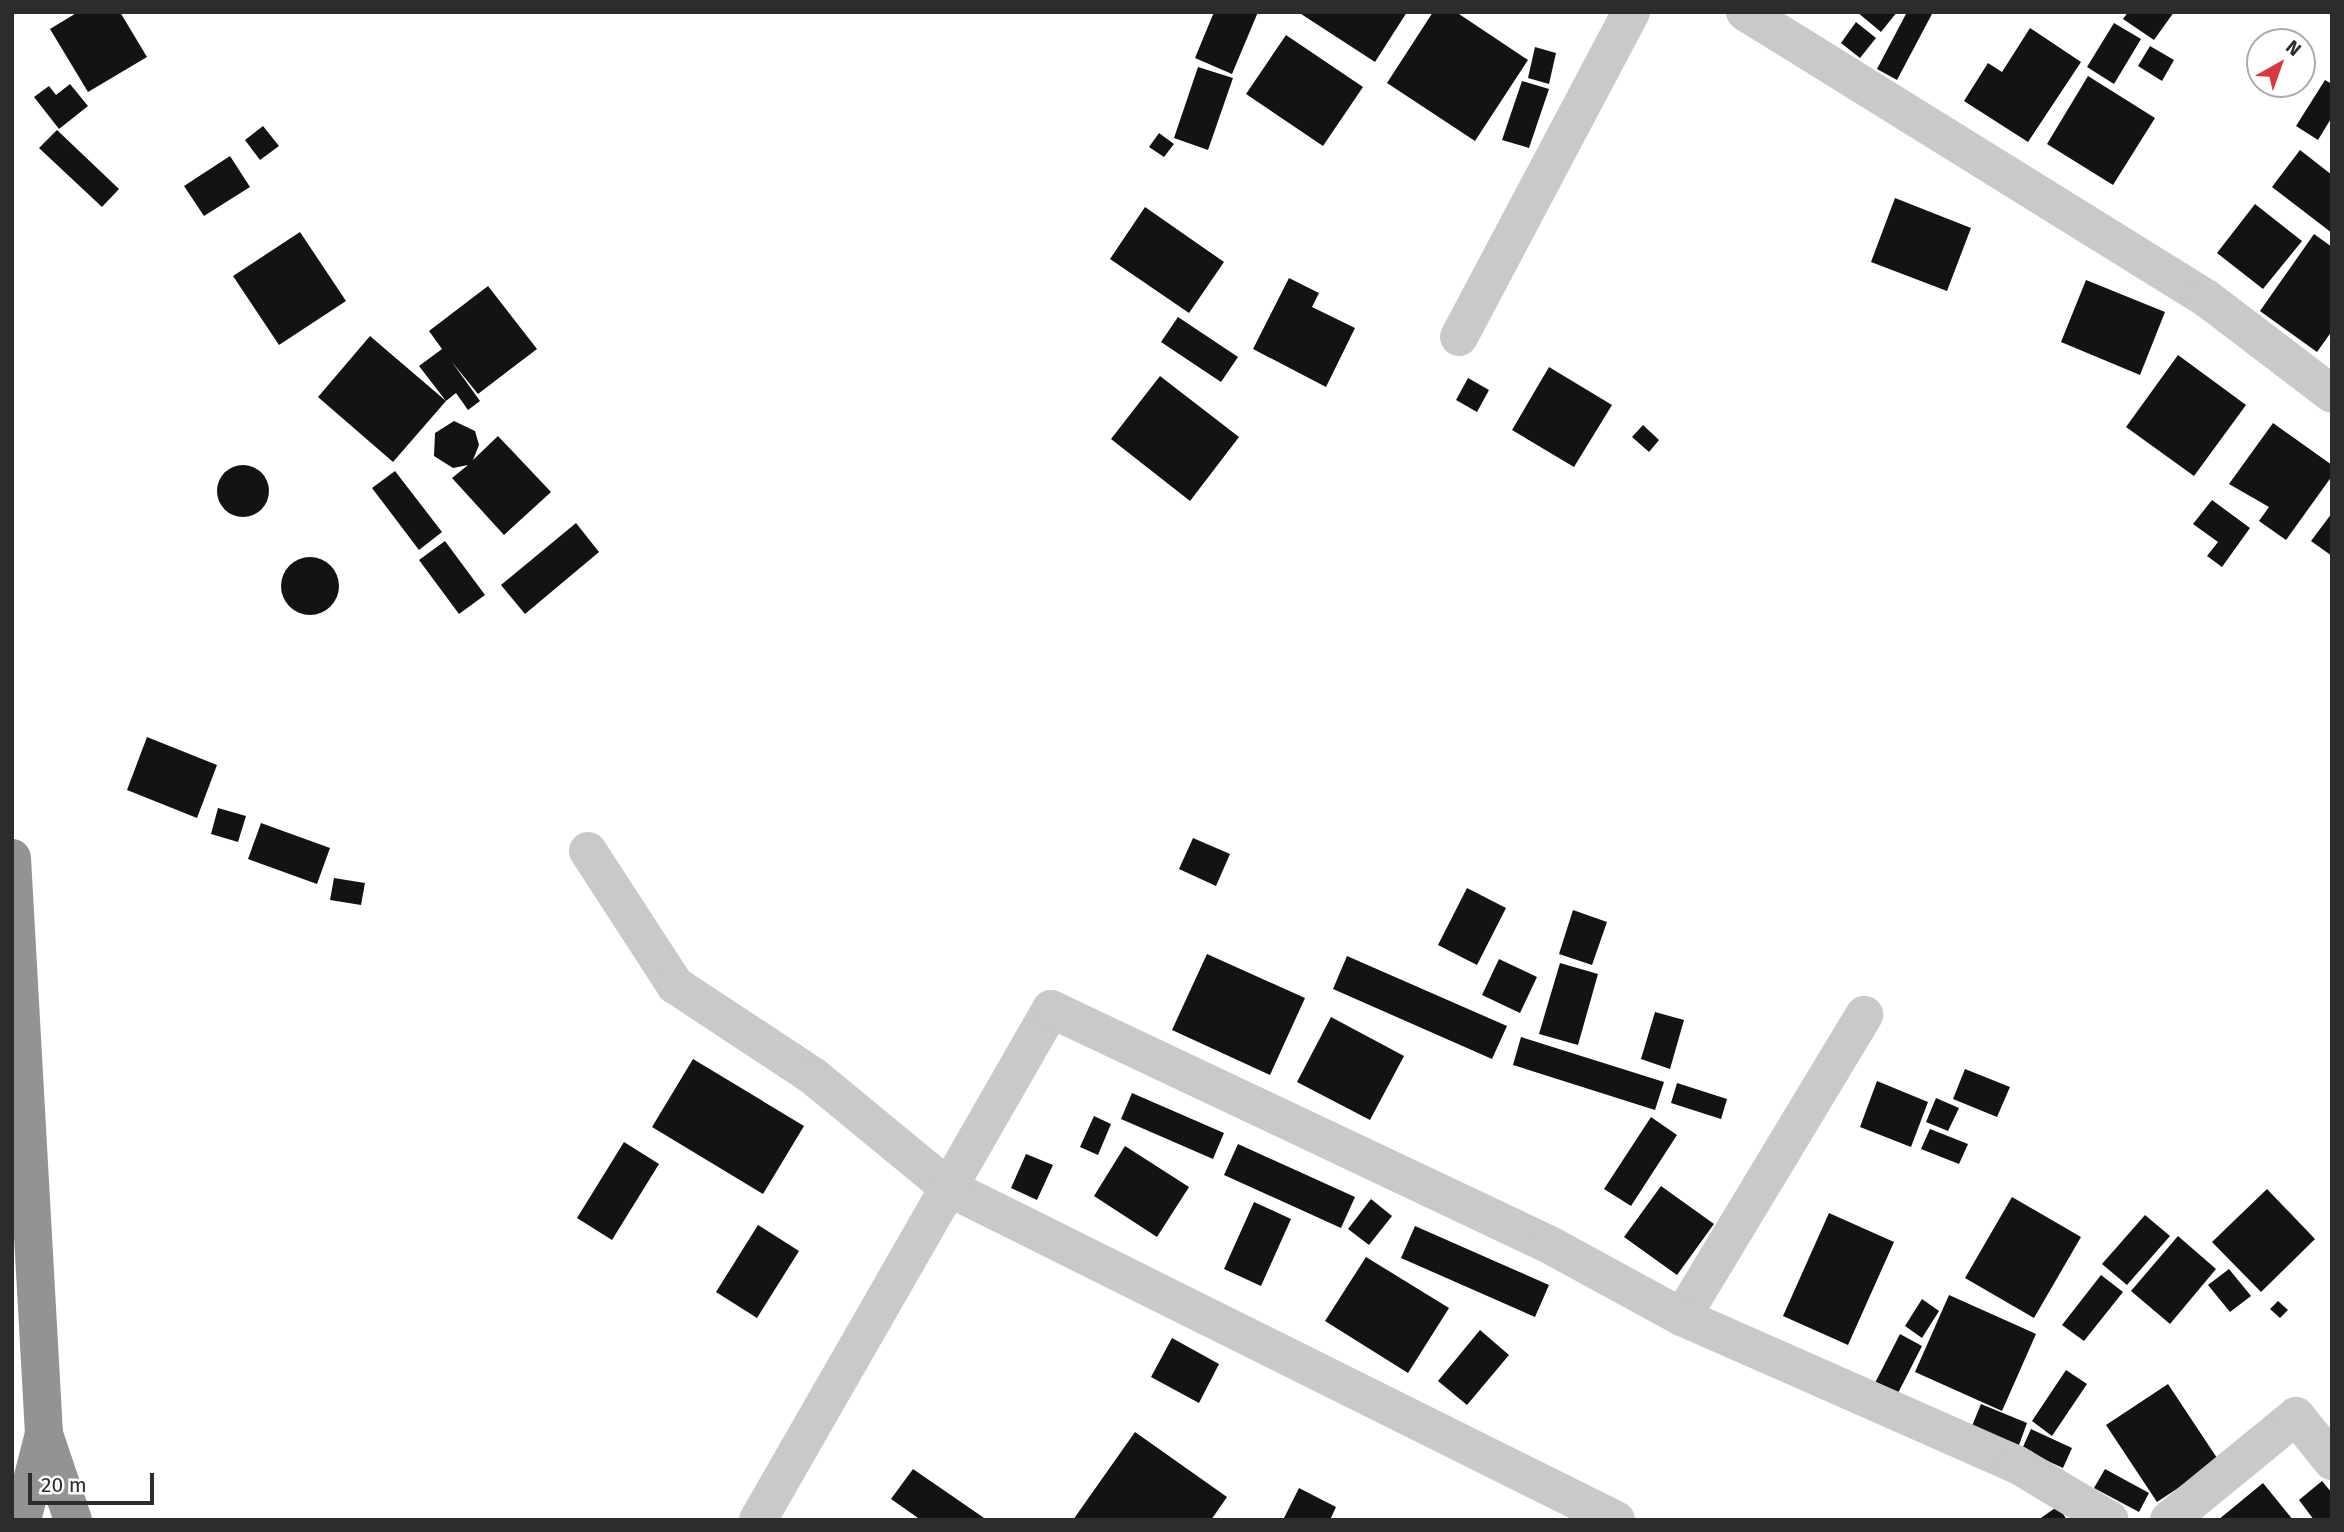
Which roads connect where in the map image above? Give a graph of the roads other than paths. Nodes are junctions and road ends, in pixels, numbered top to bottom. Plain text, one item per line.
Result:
1 (1631, 12) edge
2 (1745, 12) edge
3 (1459, 337) dead end
4 (2332, 394) edge
5 (588, 851) dead end
6 (12, 858) edge
7 (1864, 1015) dead end
8 (949, 1188) junction
9 (1682, 1317) junction
10 (44, 1434) junction
11 (2332, 1461) edge
12 (22, 1520) edge
13 (73, 1520) edge
14 (758, 1520) edge
15 (1616, 1520) edge
16 (2110, 1520) edge
17 (2169, 1520) edge

1 - 3 street
2 - 4 street
5 - 8 street
6 - 10 highway
7 - 9 street
8 - 9 street
8 - 14 street
8 - 15 street
9 - 16 street
10 - 12 highway
10 - 13 highway
11 - 17 street

